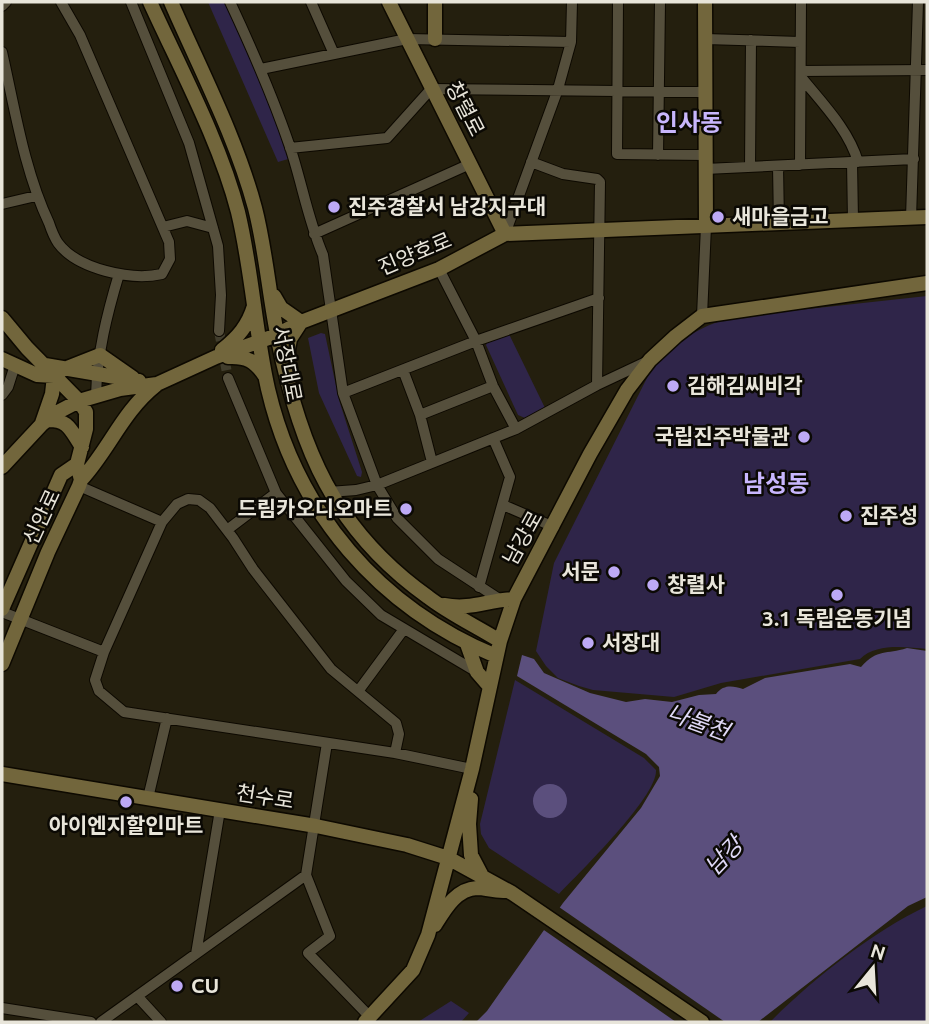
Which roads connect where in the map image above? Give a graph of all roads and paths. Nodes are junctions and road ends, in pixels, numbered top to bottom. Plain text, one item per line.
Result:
1 (6, 2) edge
2 (61, 2) edge
3 (131, 2) edge
4 (150, 2) edge
5 (171, 2) edge
6 (230, 2) edge
7 (311, 2) edge
8 (389, 2) edge
9 (435, 2) edge
10 (572, 2) edge
11 (618, 2) edge
12 (660, 2) edge
13 (705, 2) edge
14 (801, 2) edge
15 (918, 2) edge
16 (2, 6) edge
17 (407, 38) junction
18 (435, 39) junction
19 (705, 39) junction
20 (751, 40) junction
21 (571, 42) junction
22 (800, 42) junction
23 (2, 52) edge
24 (334, 54) junction
25 (261, 69) junction
26 (922, 70) edge
27 (801, 74) junction
28 (431, 89) junction
29 (558, 89) junction
30 (617, 90) junction
31 (659, 91) junction
32 (705, 92) junction
33 (290, 148) junction
34 (658, 155) junction
35 (914, 159) junction
36 (531, 162) junction
37 (705, 162) junction
38 (855, 162) junction
39 (470, 164) junction
40 (800, 164) junction
41 (778, 166) junction
42 (750, 167) junction
43 (36, 196) junction
44 (2, 204) edge
45 (927, 217) edge
46 (911, 218) junction
47 (853, 220) junction
48 (779, 223) junction
49 (706, 226) junction
50 (163, 228) junction
51 (214, 228) junction
52 (601, 230) junction
53 (314, 234) junction
54 (505, 234) junction
55 (439, 269) junction
56 (119, 274) junction
57 (927, 282) edge
58 (271, 291) junction
59 (599, 298) junction
60 (254, 305) junction
61 (331, 310) junction
62 (702, 316) junction
63 (2, 318) edge
64 (301, 322) junction
65 (219, 331) tunnel mouth
66 (277, 335) junction
67 (2, 337) edge
68 (19, 339) junction
69 (261, 341) junction
70 (476, 341) junction
71 (100, 355) junction
72 (213, 359) junction
73 (650, 360) junction
74 (8, 362) edge
75 (53, 370) junction
76 (403, 370) junction
77 (285, 373) junction
78 (96, 376) junction
79 (266, 377) junction
80 (228, 378) tunnel mouth
81 (137, 381) junction
82 (157, 384) junction
83 (597, 385) junction
84 (493, 386) junction
85 (343, 393) junction
86 (2, 395) edge
87 (96, 396) junction
88 (79, 401) junction
89 (420, 415) junction
90 (44, 422) junction
91 (516, 429) junction
92 (493, 438) junction
93 (82, 447) junction
94 (432, 462) junction
95 (77, 464) junction
96 (2, 467) edge
97 (80, 483) junction
98 (377, 485) junction
99 (329, 492) junction
100 (276, 493) junction
101 (503, 505) junction
102 (162, 522) junction
103 (554, 527) junction
104 (227, 530) junction
105 (479, 587) junction
106 (507, 599) junction
107 (438, 604) junction
108 (2, 610) edge
109 (20, 619) junction
110 (404, 629) junction
111 (500, 641) junction
112 (467, 644) junction
113 (104, 652) junction
114 (496, 656) junction
115 (2, 664) edge
116 (477, 672) junction
117 (489, 687) junction
118 (359, 690) junction
119 (167, 718) junction
120 (327, 743) junction
121 (395, 753) junction
122 (472, 769) junction
123 (2, 774) edge
124 (468, 786) junction
125 (148, 798) junction
126 (220, 810) junction
127 (316, 826) junction
128 (448, 858) junction
129 (306, 875) junction
130 (482, 876) junction
131 (510, 892) junction
132 (428, 935) junction
133 (196, 954) junction
134 (138, 997) junction
135 (2, 1008) edge
136 (368, 1019) edge
137 (90, 1022) edge
138 (101, 1022) edge
139 (162, 1022) edge
140 (702, 1022) edge

1 - 16 street
2 - 50 street
3 - 51 street
4 - 60 street, 서장대로
5 - 58 street, 서장대로
6 - 25 street
7 - 24 street
8 - 17 street, 창렬로
9 - 18 street
10 - 21 street
11 - 30 street
12 - 31 street
13 - 19 street
14 - 22 street
15 - 26 street
17 - 18 street
17 - 24 street
17 - 28 street, 창렬로
18 - 21 street
19 - 20 street
19 - 32 street
20 - 22 street
20 - 42 street
21 - 29 street
22 - 27 street
23 - 43 street
24 - 25 street
25 - 33 street
26 - 27 street
26 - 35 street
27 - 38 street
27 - 40 street
28 - 29 street
28 - 33 street
28 - 39 street, 창렬로
29 - 30 street
29 - 36 street
30 - 31 street
30 - 34 street
31 - 32 street
31 - 34 street
32 - 37 street
33 - 53 street
34 - 37 street
35 - 38 street
35 - 46 street
36 - 52 street
36 - 54 street
37 - 42 street
37 - 49 street
38 - 40 street
38 - 47 street
39 - 53 street
39 - 54 street, 창렬로
40 - 41 street
41 - 42 street
41 - 48 street
43 - 44 street
43 - 56 street
45 - 46 street, 진양호로
46 - 47 street, 진양호로
47 - 48 street, 진양호로
48 - 49 street, 진양호로
49 - 52 street, 진양호로
49 - 62 street
50 - 51 street
50 - 56 street
51 - 65 street
52 - 54 street, 진양호로
52 - 59 street
53 - 61 street
54 - 55 street, 진양호로
55 - 61 street, 진양호로
55 - 70 street
56 - 71 street
57 - 62 street, 남강로
58 - 64 street
58 - 66 street, 서장대로
59 - 70 street
59 - 83 street
60 - 69 street, 서장대로
60 - 72 street
61 - 64 street, 진양호로
61 - 85 street
62 - 73 street, 남강로
63 - 68 street
64 - 66 street, 진양호로
64 - 77 street
66 - 69 street, 진양호로
66 - 77 street, 서장대로
67 - 68 street
68 - 75 street
69 - 72 street, 진양호로
69 - 79 street, 서장대로
70 - 76 street
70 - 84 street
71 - 75 street
71 - 78 street
71 - 81 street
72 - 79 street
72 - 82 street, 진양호로
73 - 83 street
73 - 103 street, 남강로
74 - 75 street
74 - 86 street
75 - 78 street
75 - 88 street
75 - 90 street
76 - 85 street
76 - 89 street
77 - 99 street, 서장대로
78 - 81 street
78 - 87 street
79 - 112 street, 서장대로
80 - 100 street
81 - 82 street
82 - 87 street, 진양호로
82 - 97 street
83 - 91 street
84 - 89 street
84 - 91 street
85 - 98 street
87 - 88 street, 진양호로
88 - 90 street, 진양호로
88 - 93 street, 신안로
89 - 94 street
90 - 93 street
90 - 96 street, 진양호로
91 - 92 street
92 - 94 street
92 - 101 street
93 - 95 street, 신안로
94 - 98 street
95 - 97 street, 신안로
95 - 108 street, 신안로
97 - 102 street
97 - 109 street, 신안로
98 - 99 street
98 - 105 street
99 - 107 street, 서장대로
100 - 104 street
100 - 110 street
101 - 103 street
101 - 105 street
102 - 104 street
102 - 113 street
103 - 106 street, 남강로
104 - 118 street
105 - 106 street
106 - 107 street
106 - 111 street, 남강로
107 - 111 street, 서장대로
108 - 109 street
109 - 113 street
109 - 115 street, 신안로
110 - 116 street
110 - 118 street
111 - 114 street, 남강로
112 - 114 street, 서장대로
112 - 116 street
113 - 119 street
114 - 117 street, 남강로
116 - 117 street
117 - 122 street, 남강로
118 - 121 street
119 - 120 street
119 - 125 street
120 - 121 street
120 - 127 street
121 - 122 street
122 - 124 street, 남강로
123 - 125 street, 천수로
124 - 128 street, 남강로
124 - 130 street
125 - 126 street, 천수로
126 - 127 street, 천수로
126 - 133 street
127 - 128 street, 천수로
127 - 129 street
128 - 130 street, 천수로
128 - 132 street, 남강로
129 - 133 street
129 - 136 street
130 - 131 street, 천수로
131 - 132 street
131 - 140 street, 천수로
132 - 136 street, 남강로
133 - 134 street
134 - 138 street
134 - 139 street
135 - 137 street

